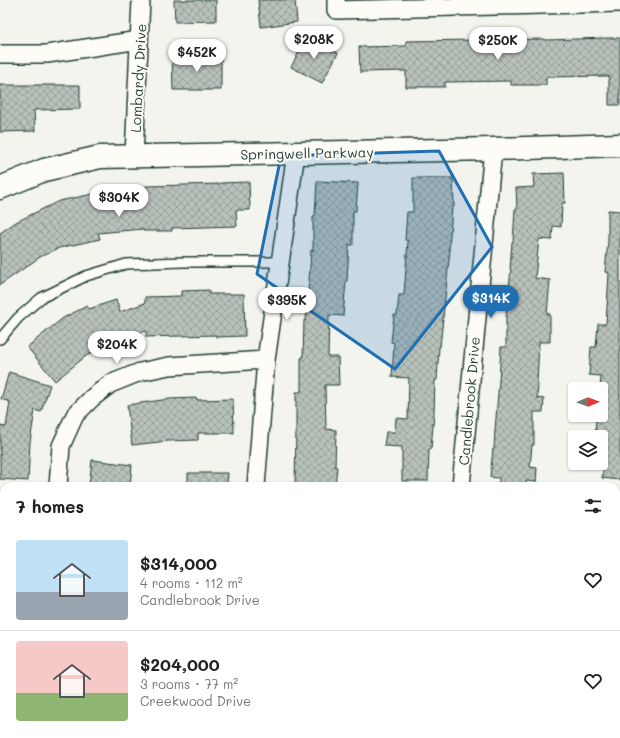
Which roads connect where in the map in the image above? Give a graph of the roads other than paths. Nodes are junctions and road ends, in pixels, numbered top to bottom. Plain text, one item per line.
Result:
1 (141, 0) edge
2 (535, 2) edge
3 (620, 3) edge
4 (336, 5) edge
5 (139, 40) junction
6 (0, 54) edge
7 (620, 145) edge
8 (493, 149) junction
9 (296, 153) junction
10 (134, 156) junction
11 (0, 188) edge
12 (281, 262) junction
13 (0, 339) edge
14 (266, 360) junction
15 (58, 482) edge
16 (256, 482) edge
17 (461, 482) edge

1 - 5 street, Lombardy Drive
2 - 3 street
2 - 4 street
5 - 6 street
5 - 10 street, Lombardy Drive
7 - 8 street, Springwell Parkway
8 - 9 street, Springwell Parkway
8 - 17 street, Candlebrook Drive
9 - 10 street, Springwell Parkway
9 - 12 street
10 - 11 street, Springwell Parkway
12 - 13 lane
12 - 14 street
14 - 15 street
14 - 16 street

